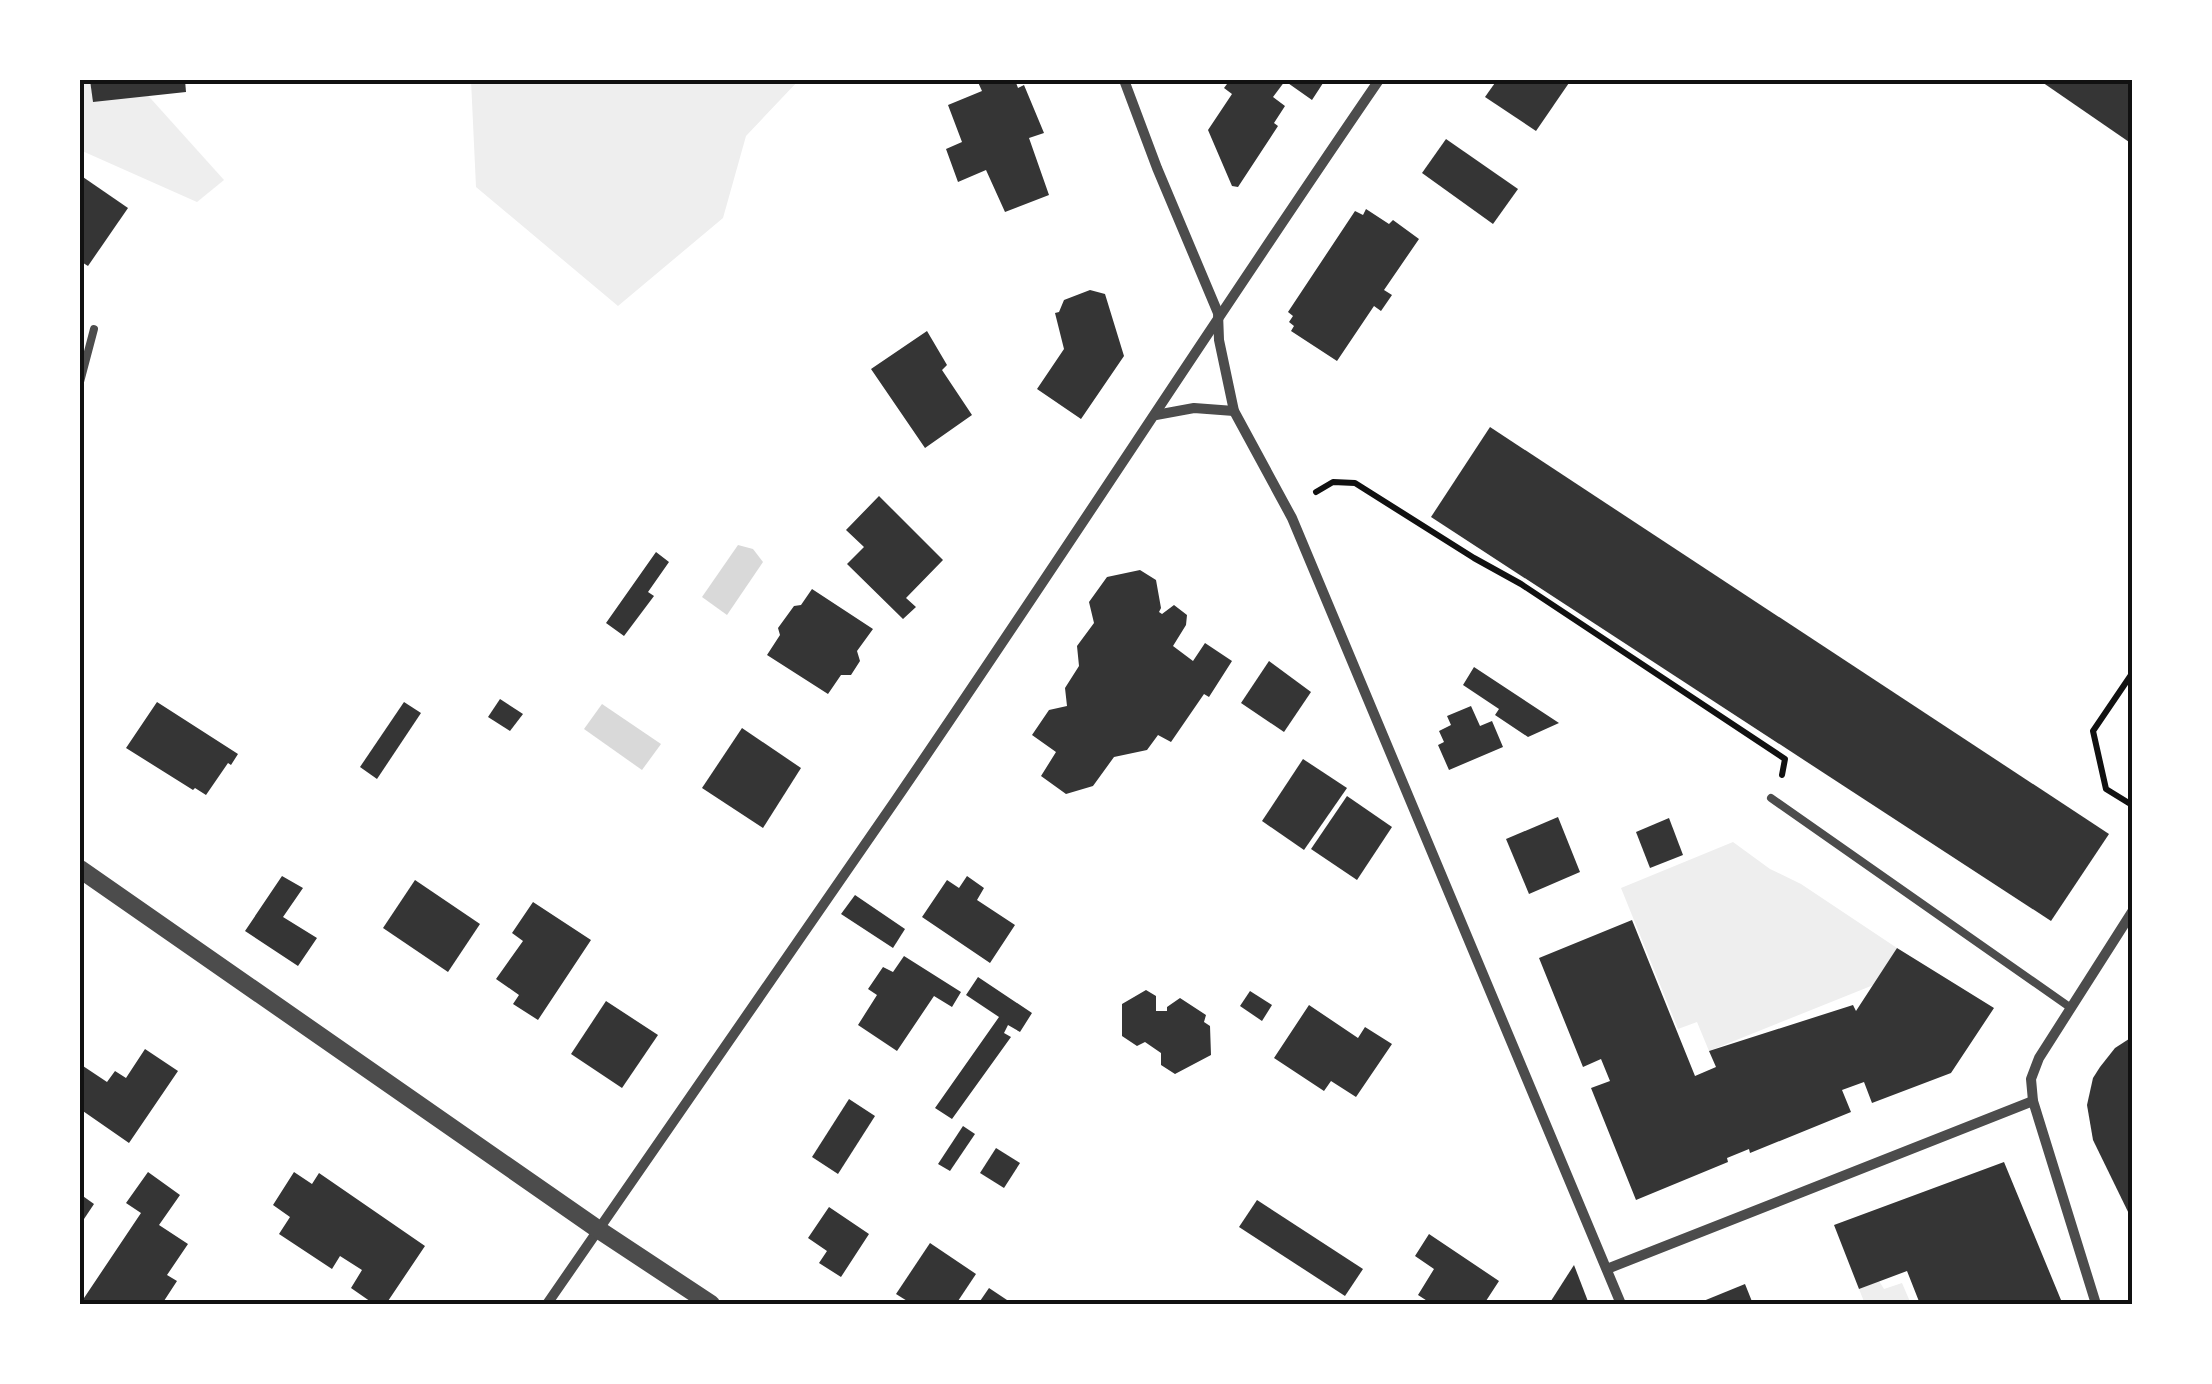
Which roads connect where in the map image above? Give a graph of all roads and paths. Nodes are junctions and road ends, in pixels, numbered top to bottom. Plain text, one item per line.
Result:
1 (1124, 80) edge
2 (1378, 80) edge
3 (1218, 313) junction
4 (94, 329) dead end
5 (80, 382) edge
6 (1234, 411) junction
7 (1156, 415) junction
8 (1316, 492) dead end
9 (2131, 675) edge
10 (1770, 798) joint
11 (2132, 805) edge
12 (80, 870) edge
13 (2132, 912) edge
14 (2070, 1008) junction
15 (2033, 1102) junction
16 (598, 1230) junction
17 (1608, 1269) junction
18 (547, 1304) edge
19 (711, 1304) edge
20 (1622, 1304) edge
21 (2096, 1304) edge

1 - 3 street
2 - 3 street
3 - 6 street
3 - 7 street
4 - 5 lane
6 - 7 street
6 - 17 street
7 - 16 street
8 - 10 path
9 - 11 path
10 - 14 lane
12 - 16 street
13 - 14 street
14 - 15 street
15 - 17 street
15 - 21 street
16 - 18 street
16 - 19 street
17 - 20 street

